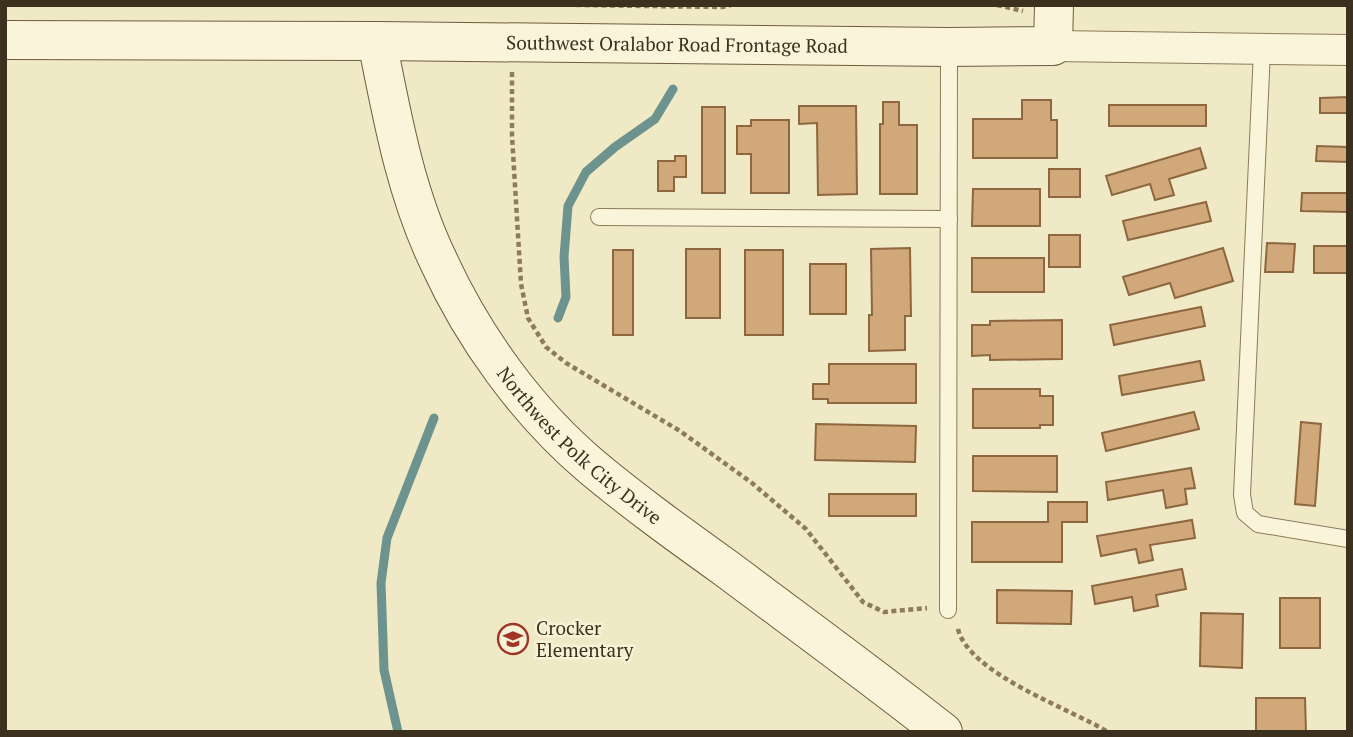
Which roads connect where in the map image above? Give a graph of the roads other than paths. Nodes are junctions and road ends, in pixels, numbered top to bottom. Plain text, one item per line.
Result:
1 (1054, 5) edge
2 (5, 40) edge
3 (377, 41) junction
4 (1053, 46) junction
5 (949, 47) junction
6 (1262, 50) junction
7 (1348, 50) edge
8 (599, 217) dead end
9 (949, 219) junction
10 (1348, 538) edge
11 (948, 610) road end
12 (943, 732) edge

1 - 4 street
2 - 3 street, Southwest Oralabor Road Frontage Road
3 - 5 street, Southwest Oralabor Road Frontage Road
3 - 12 street, Northwest Polk City Drive
4 - 5 street, Southwest Oralabor Road Frontage Road
4 - 6 street, Southwest Oralabor Road Frontage Road
5 - 9 lane
6 - 7 street, Southwest Oralabor Road Frontage Road
6 - 10 lane
8 - 9 lane
9 - 11 lane

